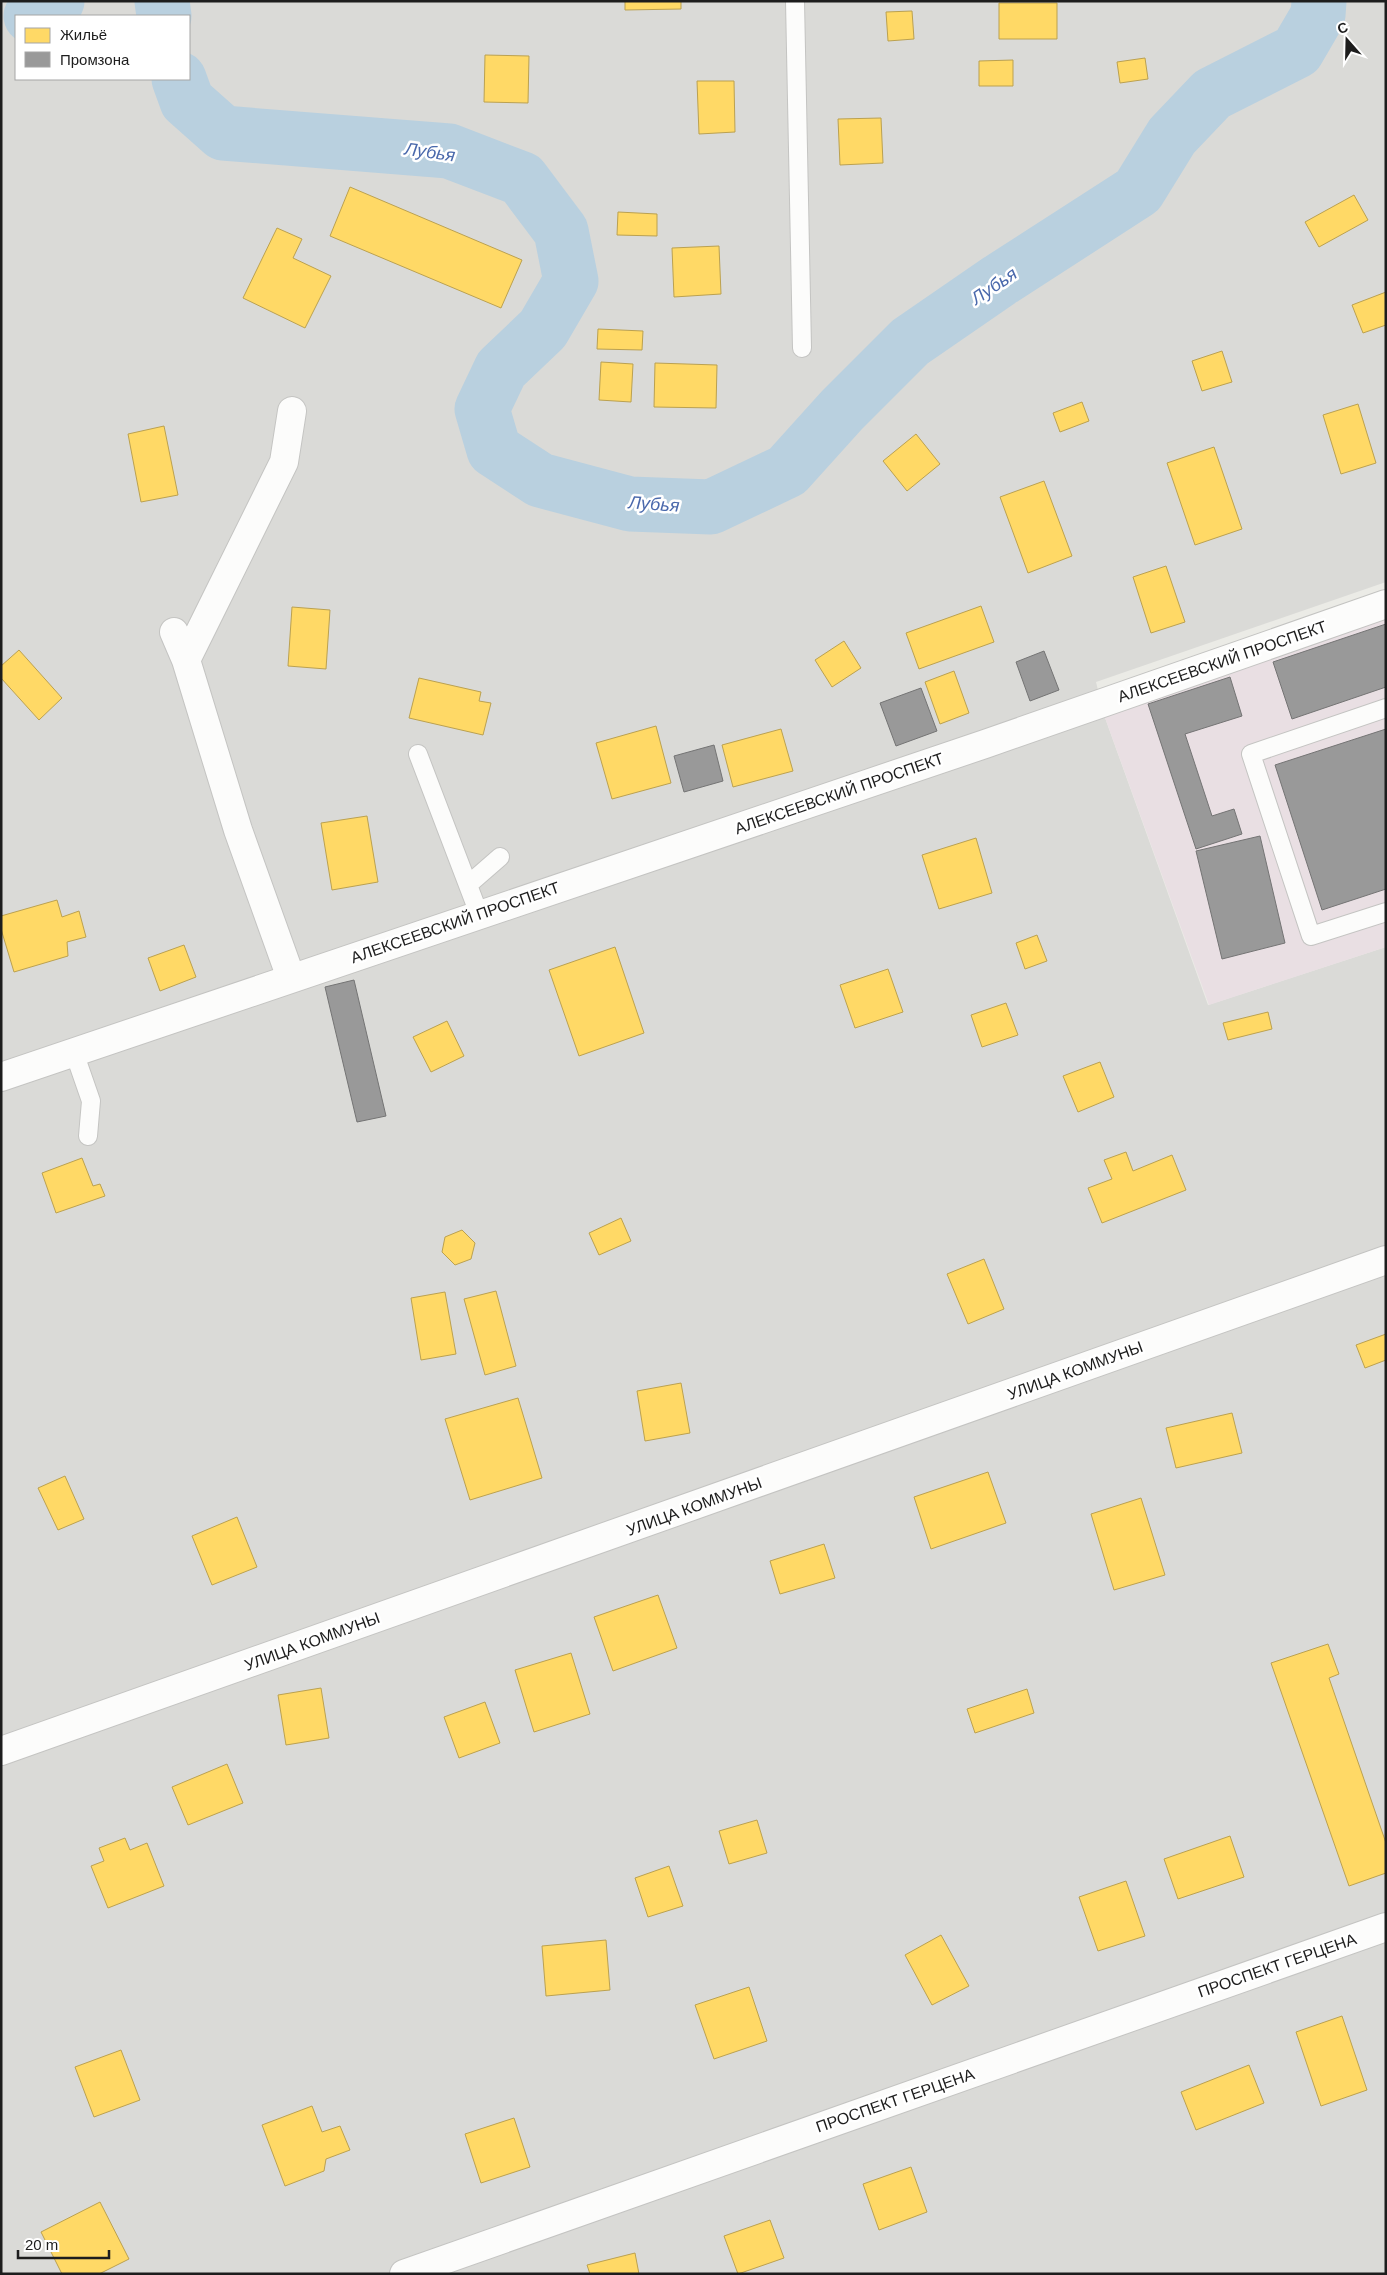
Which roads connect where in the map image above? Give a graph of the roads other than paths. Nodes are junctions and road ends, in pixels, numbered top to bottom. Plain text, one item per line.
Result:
1 (795, 1) edge
2 (802, 348) dead end
3 (292, 411) dead end
4 (1386, 604) edge
5 (174, 632) dead end
6 (186, 660) junction
7 (1386, 708) edge
8 (418, 754) dead end
9 (500, 858) dead end
10 (469, 884) junction
11 (1386, 912) edge
12 (479, 914) junction
13 (290, 978) junction
14 (74, 1052) junction
15 (1, 1077) edge
16 (88, 1136) dead end
17 (1386, 1260) edge
18 (1, 1751) edge
19 (1386, 1927) edge
20 (404, 2274) edge

1 - 2 lane
3 - 6 street
4 - 12 street, АЛЕКСЕЕВСКИЙ ПРОСПЕКТ
5 - 6 street
6 - 13 street
7 - 11 lane
8 - 10 lane
9 - 10 lane
10 - 12 lane
12 - 13 street, АЛЕКСЕЕВСКИЙ ПРОСПЕКТ
13 - 14 street, АЛЕКСЕЕВСКИЙ ПРОСПЕКТ
14 - 15 street, АЛЕКСЕЕВСКИЙ ПРОСПЕКТ
14 - 16 lane
17 - 18 street, УЛИЦА КОММУНЫ
19 - 20 street, ПРОСПЕКТ ГЕРЦЕНА

